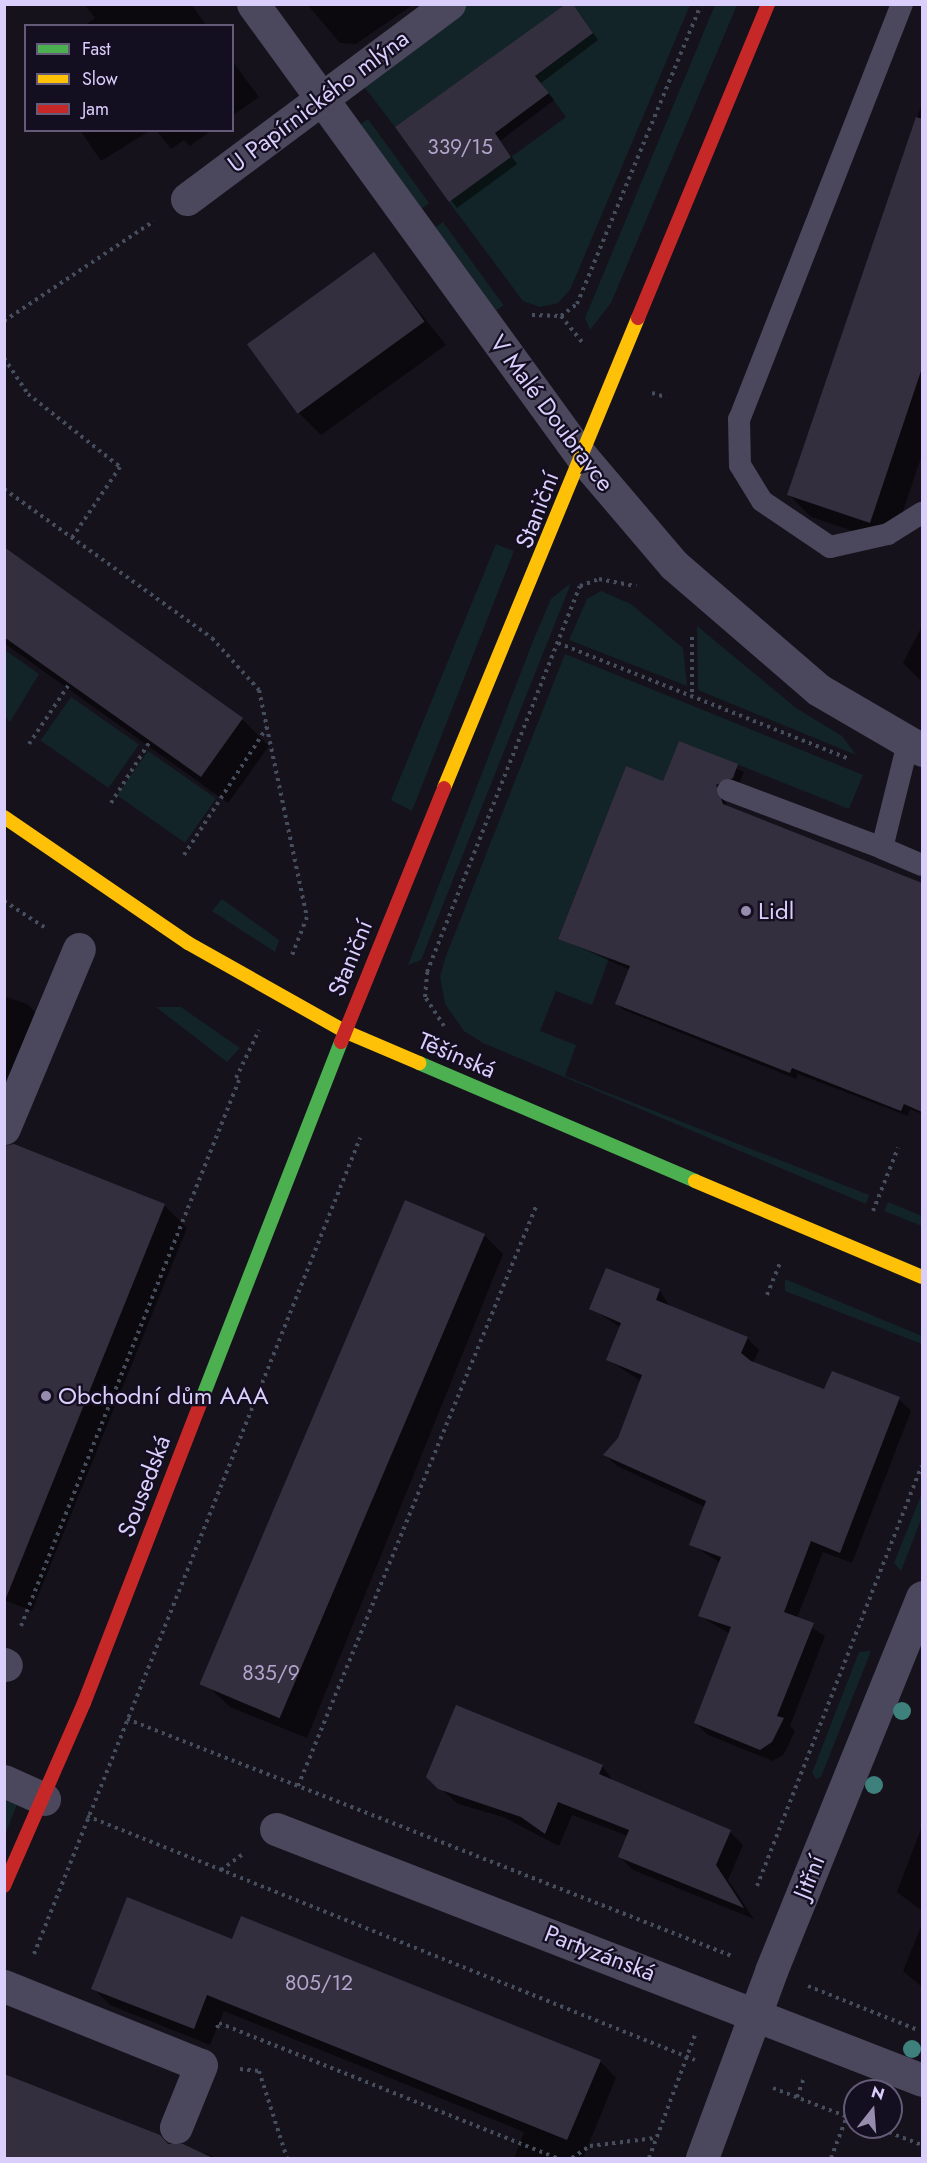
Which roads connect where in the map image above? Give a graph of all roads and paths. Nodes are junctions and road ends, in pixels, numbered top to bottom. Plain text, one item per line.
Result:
1 (253, 4) edge
2 (449, 4) edge
3 (701, 4) edge
4 (768, 4) edge
5 (902, 4) edge
6 (321, 102) junction
7 (187, 199) joint
8 (521, 308) dead end
9 (4, 321) edge
10 (4, 358) edge
11 (582, 457) junction
12 (4, 489) edge
13 (922, 513) edge
14 (72, 538) junction
15 (647, 591) dead end
16 (692, 630) dead end
17 (558, 643) junction
18 (68, 686) dead end
19 (692, 697) junction
20 (267, 727) junction
21 (149, 743) dead end
22 (29, 744) dead end
23 (915, 747) edge
24 (898, 784) junction
25 (728, 790) dead end
26 (111, 803) dead end
27 (4, 817) edge
28 (882, 848) junction
29 (184, 855) dead end
30 (922, 865) edge
31 (79, 949) dead end
32 (277, 993) junction
33 (344, 1031) junction
34 (453, 1034) dead end
35 (4, 1128) edge
36 (360, 1138) dead end
37 (898, 1148) dead end
38 (537, 1204) dead end
39 (861, 1212) dead end
40 (871, 1216) junction
41 (882, 1221) dead end
42 (922, 1277) edge
43 (922, 1466) edge
44 (922, 1597) edge
45 (5, 1665) edge
46 (136, 1723) dead end
47 (4, 1781) edge
48 (298, 1786) junction
49 (44, 1799) junction
50 (88, 1817) junction
51 (276, 1829) dead end
52 (4, 1886) edge
53 (752, 1899) dead end
54 (734, 1944) dead end
55 (730, 1955) junction
56 (771, 1971) junction
57 (12, 1989) edge
58 (710, 1995) junction
59 (756, 2012) junction
60 (922, 2032) edge
61 (687, 2058) junction
62 (201, 2065) junction
63 (733, 2073) junction
64 (922, 2080) edge
65 (843, 2114) edge
66 (843, 2126) edge
67 (176, 2127) dead end
68 (656, 2138) junction
69 (903, 2138) edge
70 (922, 2145) edge
71 (287, 2158) edge
72 (557, 2158) edge
73 (572, 2158) edge
74 (649, 2158) edge
75 (702, 2158) edge
76 (831, 2158) edge

1 - 6 street, V Malé Doubravce
2 - 6 street, U Papírnického mlýna
3 - 8 path
4 - 11 street, Staniční
5 - 13 lane
6 - 7 street, U Papírnického mlýna
6 - 11 street, V Malé Doubravce
7 - 9 path
10 - 14 path
11 - 23 street, V Malé Doubravce
11 - 33 street, Staniční
12 - 14 path
14 - 20 path
15 - 17 path
16 - 19 path
17 - 19 path
17 - 34 path
18 - 22 path
19 - 24 path
20 - 29 path
20 - 32 path
21 - 26 path
23 - 24 lane
24 - 28 lane
25 - 28 lane
27 - 32 street, Těšínská
28 - 30 lane
31 - 35 street
32 - 33 street, Těšínská
32 - 45 path
33 - 42 street, Těšínská
33 - 49 street, Sousedská
36 - 50 path
37 - 40 path
38 - 48 path
39 - 40 path
40 - 41 path
43 - 53 path
44 - 56 street, Jitřní
46 - 48 path
47 - 49 street
48 - 55 path
49 - 50 path
49 - 52 street, Sousedská
50 - 57 path
50 - 61 path
51 - 58 street, Partyzánská
54 - 55 path
55 - 56 path
56 - 59 street, Jitřní
56 - 60 path
57 - 62 street
58 - 59 street, Partyzánská
58 - 61 path
59 - 63 street, Jitřní
59 - 64 street, Partyzánská
61 - 63 path
61 - 68 path
62 - 67 street
62 - 71 path
62 - 72 path
63 - 65 path
63 - 75 street, Jitřní
66 - 76 path
68 - 73 path
68 - 74 path
69 - 70 path

